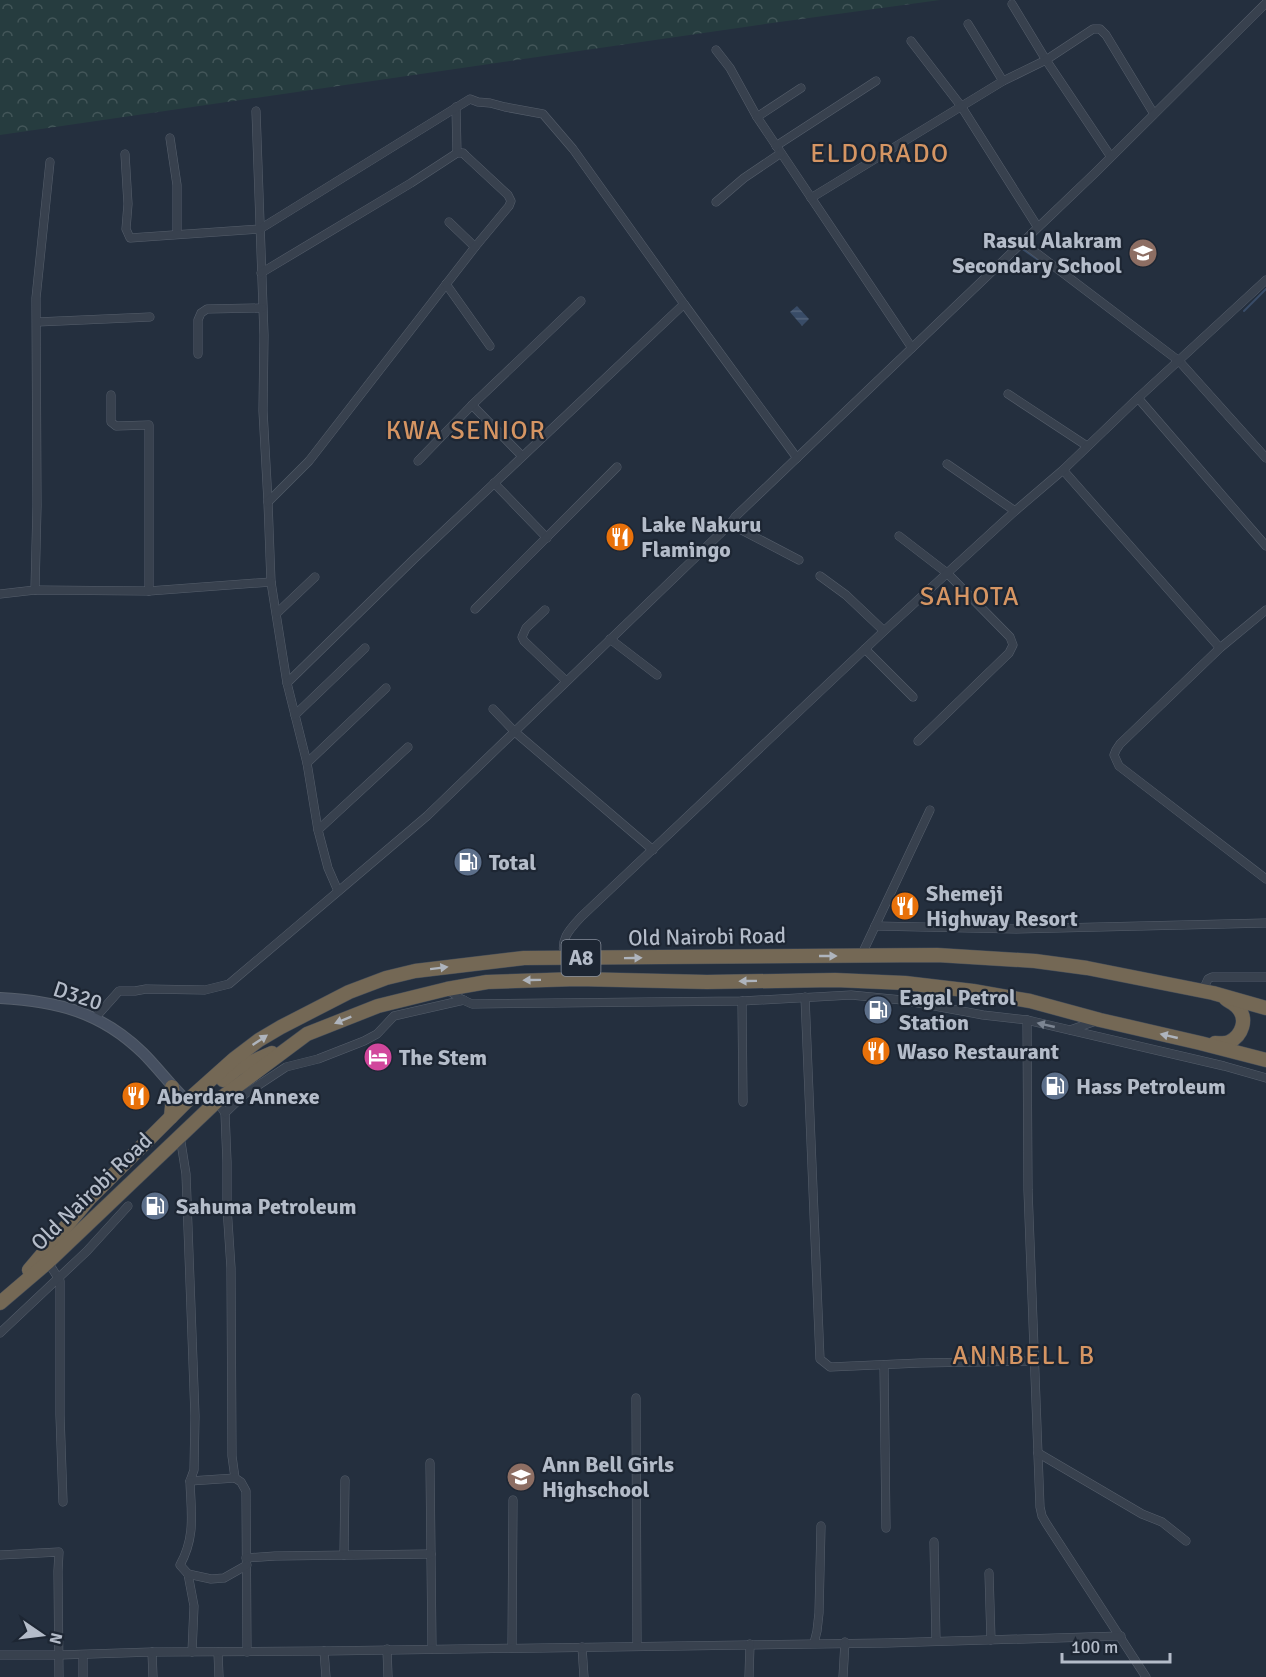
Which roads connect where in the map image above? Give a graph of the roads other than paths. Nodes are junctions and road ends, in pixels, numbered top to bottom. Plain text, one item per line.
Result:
1 (1266, 3) edge
2 (1012, 4) dead end
3 (968, 24) dead end
4 (911, 41) dead end
5 (716, 50) dead end
6 (1046, 60) junction
7 (876, 81) dead end
8 (1003, 81) junction
9 (801, 88) dead end
10 (961, 106) junction
11 (456, 107) junction
12 (255, 111) dead end
13 (1154, 114) junction
14 (757, 117) junction
15 (170, 138) dead end
16 (779, 149) junction
17 (457, 153) junction
18 (125, 154) dead end
19 (1111, 157) junction
20 (50, 162) dead end
21 (811, 198) junction
22 (716, 202) dead end
23 (449, 222) dead end
24 (1037, 226) junction
25 (260, 229) junction
26 (177, 234) junction
27 (1022, 242) junction
28 (475, 246) junction
29 (261, 273) junction
30 (1266, 280) edge
31 (446, 284) junction
32 (580, 301) dead end
33 (684, 303) junction
34 (262, 308) junction
35 (150, 317) dead end
36 (37, 321) junction
37 (490, 346) dead end
38 (912, 348) junction
39 (198, 354) dead end
40 (1179, 361) junction
41 (1008, 394) dead end
42 (111, 395) dead end
43 (1138, 398) junction
44 (472, 405) junction
45 (1087, 446) junction
46 (522, 456) junction
47 (796, 458) junction
48 (1266, 459) edge
49 (418, 460) dead end
50 (947, 464) dead end
51 (617, 467) dead end
52 (1063, 470) junction
53 (494, 483) junction
54 (268, 502) junction
55 (1015, 511) junction
56 (730, 524) junction
57 (899, 536) dead end
58 (547, 538) junction
59 (1266, 546) edge
60 (799, 560) dead end
61 (947, 573) junction
62 (820, 576) dead end
63 (315, 577) dead end
64 (271, 582) junction
65 (35, 591) junction
66 (149, 591) junction
67 (0, 594) edge
68 (475, 609) dead end
69 (546, 610) dead end
70 (1266, 610) edge
71 (277, 613) junction
72 (884, 631) junction
73 (610, 639) junction
74 (365, 648) dead end
75 (1220, 648) junction
76 (865, 649) junction
77 (657, 675) dead end
78 (566, 681) junction
79 (287, 683) junction
80 (386, 688) dead end
81 (913, 697) dead end
82 (493, 709) dead end
83 (295, 715) junction
84 (515, 732) junction
85 (918, 741) dead end
86 (408, 747) dead end
87 (307, 763) junction
88 (930, 810) dead end
89 (318, 830) junction
90 (653, 850) junction
91 (1266, 879) edge
92 (338, 891) junction
93 (1266, 923) edge
94 (875, 926) junction
95 (861, 956) junction
96 (565, 958) junction
97 (1266, 977) edge
98 (447, 989) junction
99 (1208, 992) junction
100 (805, 997) junction
101 (0, 998) edge
102 (464, 1000) junction
103 (742, 1001) junction
104 (1266, 1008) edge
105 (302, 1016) junction
106 (95, 1018) junction
107 (1027, 1020) junction
108 (1100, 1020) junction
109 (1068, 1030) junction
110 (307, 1034) junction
111 (1200, 1043) junction
112 (288, 1048) junction
113 (1266, 1060) edge
114 (161, 1073) junction
115 (1266, 1078) edge
116 (172, 1087) junction
117 (191, 1100) junction
118 (743, 1102) dead end
119 (221, 1107) junction
120 (171, 1117) junction
121 (180, 1136) junction
122 (128, 1206) dead end
123 (227, 1207) junction
124 (187, 1209) junction
125 (100, 1211) junction
126 (48, 1262) junction
127 (59, 1279) junction
128 (13, 1291) junction
129 (0, 1303) edge
130 (0, 1333) edge
131 (1034, 1361) junction
132 (884, 1365) junction
133 (636, 1398) dead end
134 (1038, 1453) junction
135 (430, 1463) dead end
136 (235, 1478) junction
137 (345, 1480) dead end
138 (190, 1481) junction
139 (513, 1500) dead end
140 (63, 1502) dead end
141 (821, 1526) dead end
142 (886, 1528) dead end
143 (1186, 1541) dead end
144 (934, 1542) dead end
145 (430, 1554) junction
146 (344, 1555) junction
147 (0, 1556) edge
148 (247, 1562) junction
149 (989, 1573) dead end
150 (188, 1574) junction
151 (1121, 1636) junction
152 (991, 1640) junction
153 (936, 1641) junction
154 (845, 1642) junction
155 (814, 1643) junction
156 (750, 1644) junction
157 (637, 1645) junction
158 (582, 1647) junction
159 (512, 1648) junction
160 (387, 1649) junction
161 (432, 1649) junction
162 (324, 1651) junction
163 (152, 1652) junction
164 (192, 1652) junction
165 (218, 1652) junction
166 (247, 1652) junction
167 (0, 1654) edge
168 (83, 1654) junction
169 (59, 1655) junction
170 (59, 1677) edge
171 (82, 1677) edge
172 (153, 1677) edge
173 (219, 1677) edge
174 (326, 1677) edge
175 (388, 1677) edge
176 (584, 1677) edge
177 (749, 1677) edge
178 (843, 1677) edge
179 (1146, 1677) edge

1 - 13 street
2 - 6 street
3 - 8 street
4 - 10 street
5 - 14 street
6 - 8 street
6 - 13 street
6 - 19 street
7 - 16 street
8 - 10 street
9 - 14 street
10 - 21 street
10 - 24 street
11 - 17 street
11 - 25 street
11 - 33 street
12 - 25 street
13 - 19 street
14 - 16 street
15 - 26 street
16 - 21 street
16 - 22 street
17 - 28 street
17 - 29 street
18 - 26 street
19 - 24 street
20 - 36 street
21 - 38 street
23 - 28 street
24 - 27 street
25 - 26 street
25 - 29 street
27 - 38 street
27 - 40 street
28 - 31 street
29 - 34 street
30 - 40 street
31 - 37 street
31 - 54 street
32 - 44 street
33 - 46 street
33 - 47 street
34 - 39 street
34 - 54 street
35 - 36 street
36 - 65 street
38 - 47 street
40 - 43 street
40 - 48 street
41 - 45 street
42 - 66 street
43 - 45 street
43 - 59 street
44 - 46 street
44 - 49 street
45 - 52 street
46 - 53 street
47 - 56 street
50 - 55 street
51 - 58 street
52 - 55 street
52 - 75 street
53 - 58 street
53 - 79 street
54 - 64 street
55 - 61 street
56 - 60 street
56 - 73 street
57 - 61 street
58 - 68 street
61 - 72 street
61 - 85 street
62 - 72 street
63 - 71 street
64 - 66 street
64 - 71 street
65 - 66 street
65 - 67 street
69 - 78 street
70 - 75 street
71 - 79 street
72 - 76 street
73 - 77 street
73 - 78 street
74 - 83 street
75 - 91 street
76 - 81 street
76 - 90 street
78 - 84 street
79 - 83 street
80 - 87 street
82 - 84 street
83 - 87 street
84 - 90 street
84 - 92 street
86 - 89 street
87 - 89 street
88 - 94 street
89 - 92 street
90 - 96 street
92 - 106 street
93 - 94 street
94 - 95 street
96 -> 95 highway, Old Nairobi Road / A8
95 - 99 highway, Old Nairobi Road / A8
105 -> 96 highway, Old Nairobi Road / A8
97 - 99 street
98 - 102 street
108 -> 98 highway, Old Nairobi Road / A8
98 -> 110 highway, Old Nairobi Road / A8
99 - 104 highway, Old Nairobi Road / A8
99 - 111 highway
100 - 103 street
100 - 107 street
100 - 132 street
101 - 106 street, D320 / D320
102 - 103 street
102 - 119 street
103 - 118 street
105 - 110 highway
117 -> 105 highway, Old Nairobi Road / A8
106 - 114 street, D320 / D320
109 -> 107 street
107 - 131 street
108 - 109 street
111 -> 108 highway, Old Nairobi Road / A8
109 - 115 street
110 - 112 highway, Old Nairobi Road / A8
111 - 113 highway, Old Nairobi Road / A8
112 - 117 highway
112 - 119 highway, Old Nairobi Road / A8
114 - 116 street, D320
114 - 117 street, D320
116 - 117 street, D320
116 - 120 highway
117 - 120 highway, Old Nairobi Road / A8
117 - 125 highway
119 - 121 highway, Old Nairobi Road / A8
119 - 123 street
120 - 128 highway, Old Nairobi Road / A8
121 - 124 street
121 - 125 highway, Old Nairobi Road / A8
122 - 127 street
123 - 124 street
123 - 136 street
124 - 138 street
125 - 126 highway, Old Nairobi Road / A8
126 - 127 street
126 - 128 highway, Old Nairobi Road / A8
127 - 130 street
127 - 140 street
128 - 129 highway, Old Nairobi Road / A8
131 - 132 street
131 - 134 street
132 - 142 street
133 - 157 street
134 - 143 street
134 - 151 street
135 - 145 street
136 - 138 street
136 - 148 street
137 - 146 street
138 - 150 street
139 - 159 street
141 - 155 street
144 - 153 street
145 - 146 street
145 - 161 street
146 - 148 street
147 - 169 street
148 - 150 street
148 - 166 street
149 - 152 street
150 - 164 street
151 - 152 street
151 - 179 street
152 - 153 street
153 - 154 street
154 - 155 street
154 - 178 street
155 - 156 street
156 - 157 street
156 - 177 street
157 - 158 street
158 - 159 street
158 - 176 street
159 - 161 street
160 - 161 street
160 - 162 street
160 - 175 street
162 - 166 street
162 - 174 street
163 - 164 street
163 - 168 street
163 - 172 street
164 - 165 street
165 - 166 street
165 - 173 street
167 - 169 street
168 - 169 street
168 - 171 street
169 - 170 street

